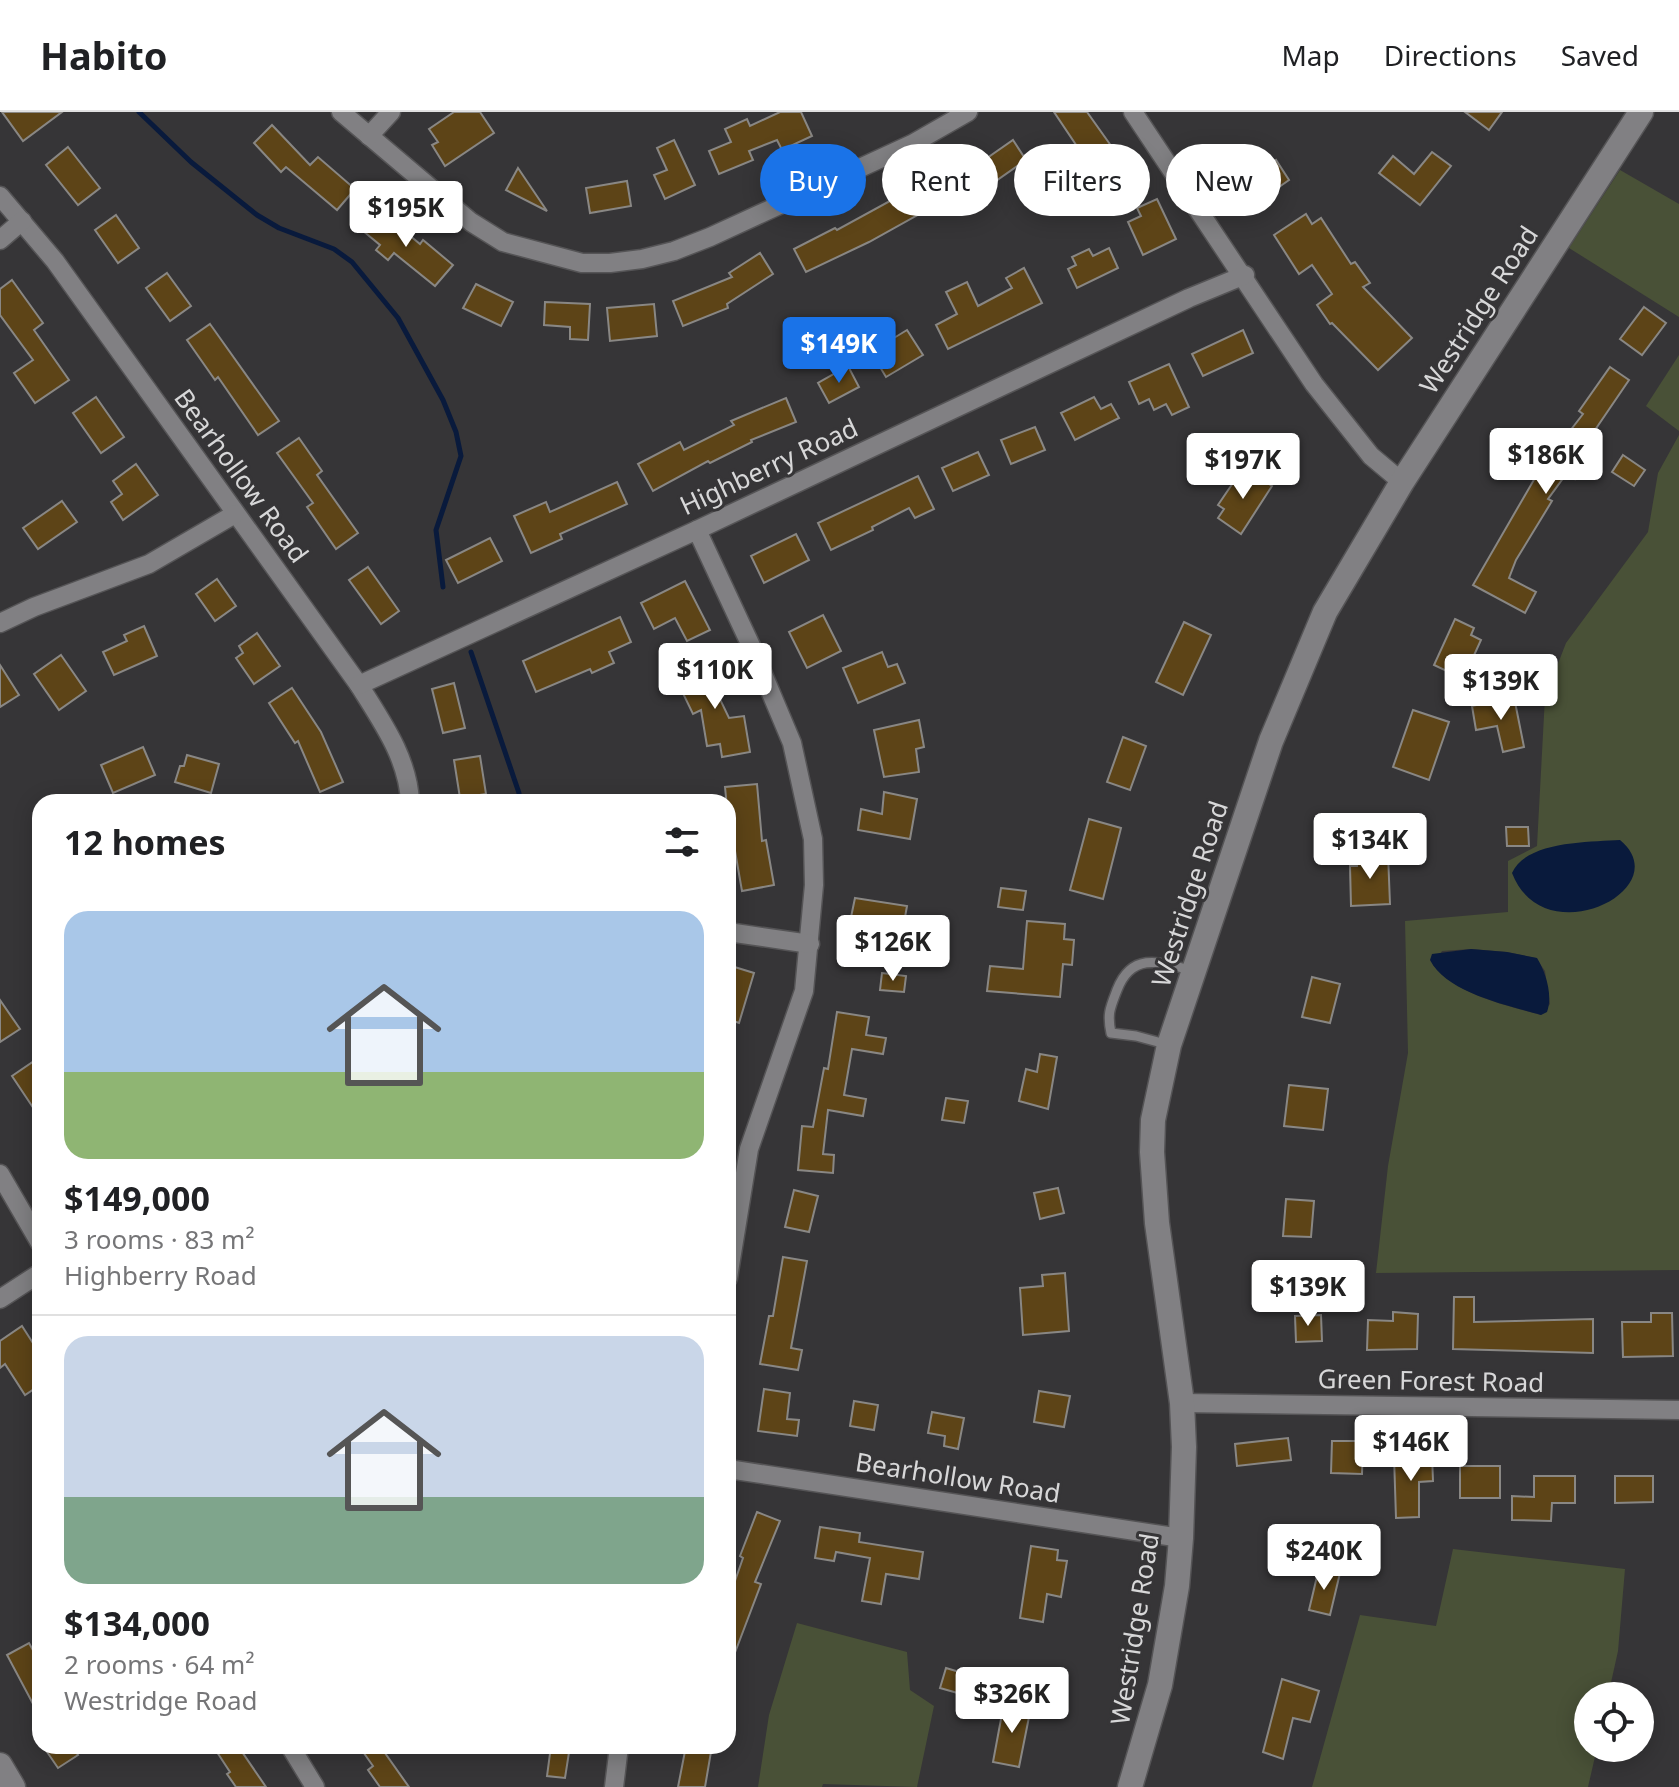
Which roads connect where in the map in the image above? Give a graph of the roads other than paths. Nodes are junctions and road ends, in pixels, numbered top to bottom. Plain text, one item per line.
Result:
1 (341, 112) edge
2 (391, 112) edge
3 (968, 112) edge
4 (1133, 112) edge
5 (1641, 112) edge
6 (369, 136) junction
7 (0, 196) edge
8 (22, 221) junction
9 (0, 240) edge
10 (1245, 275) junction
11 (1402, 482) junction
12 (235, 514) junction
13 (697, 530) junction
14 (0, 623) edge
15 (359, 685) junction
16 (410, 794) edge
17 (736, 933) edge
18 (810, 944) junction
19 (1193, 971) junction
20 (1169, 1045) junction
21 (0, 1174) edge
22 (32, 1229) edge
23 (736, 1229) edge
24 (32, 1278) edge
25 (0, 1299) edge
26 (1182, 1403) junction
27 (1679, 1410) edge
28 (736, 1470) edge
29 (1181, 1538) junction
30 (295, 1754) edge
31 (618, 1754) edge
32 (315, 1787) edge
33 (614, 1787) edge
34 (1130, 1787) edge

1 - 6 street
2 - 6 street
3 - 6 street
4 - 10 street
5 - 11 main road, Westridge Road
7 - 8 street, Bearhollow Road
8 - 9 street
8 - 12 street, Bearhollow Road
10 - 11 street
10 - 13 street, Highberry Road
11 - 19 main road, Westridge Road
12 - 14 street
12 - 15 street, Bearhollow Road
13 - 15 street, Highberry Road
13 - 18 street
15 - 16 street, Bearhollow Road
17 - 18 street
18 - 23 street
19 - 20 main road, Westridge Road
19 - 20 lane
20 - 26 main road, Westridge Road
21 - 22 street
24 - 25 street
26 - 27 street, Green Forest Road
26 - 29 main road, Westridge Road
28 - 29 street, Bearhollow Road
29 - 34 main road, Westridge Road
30 - 32 street
31 - 33 street

